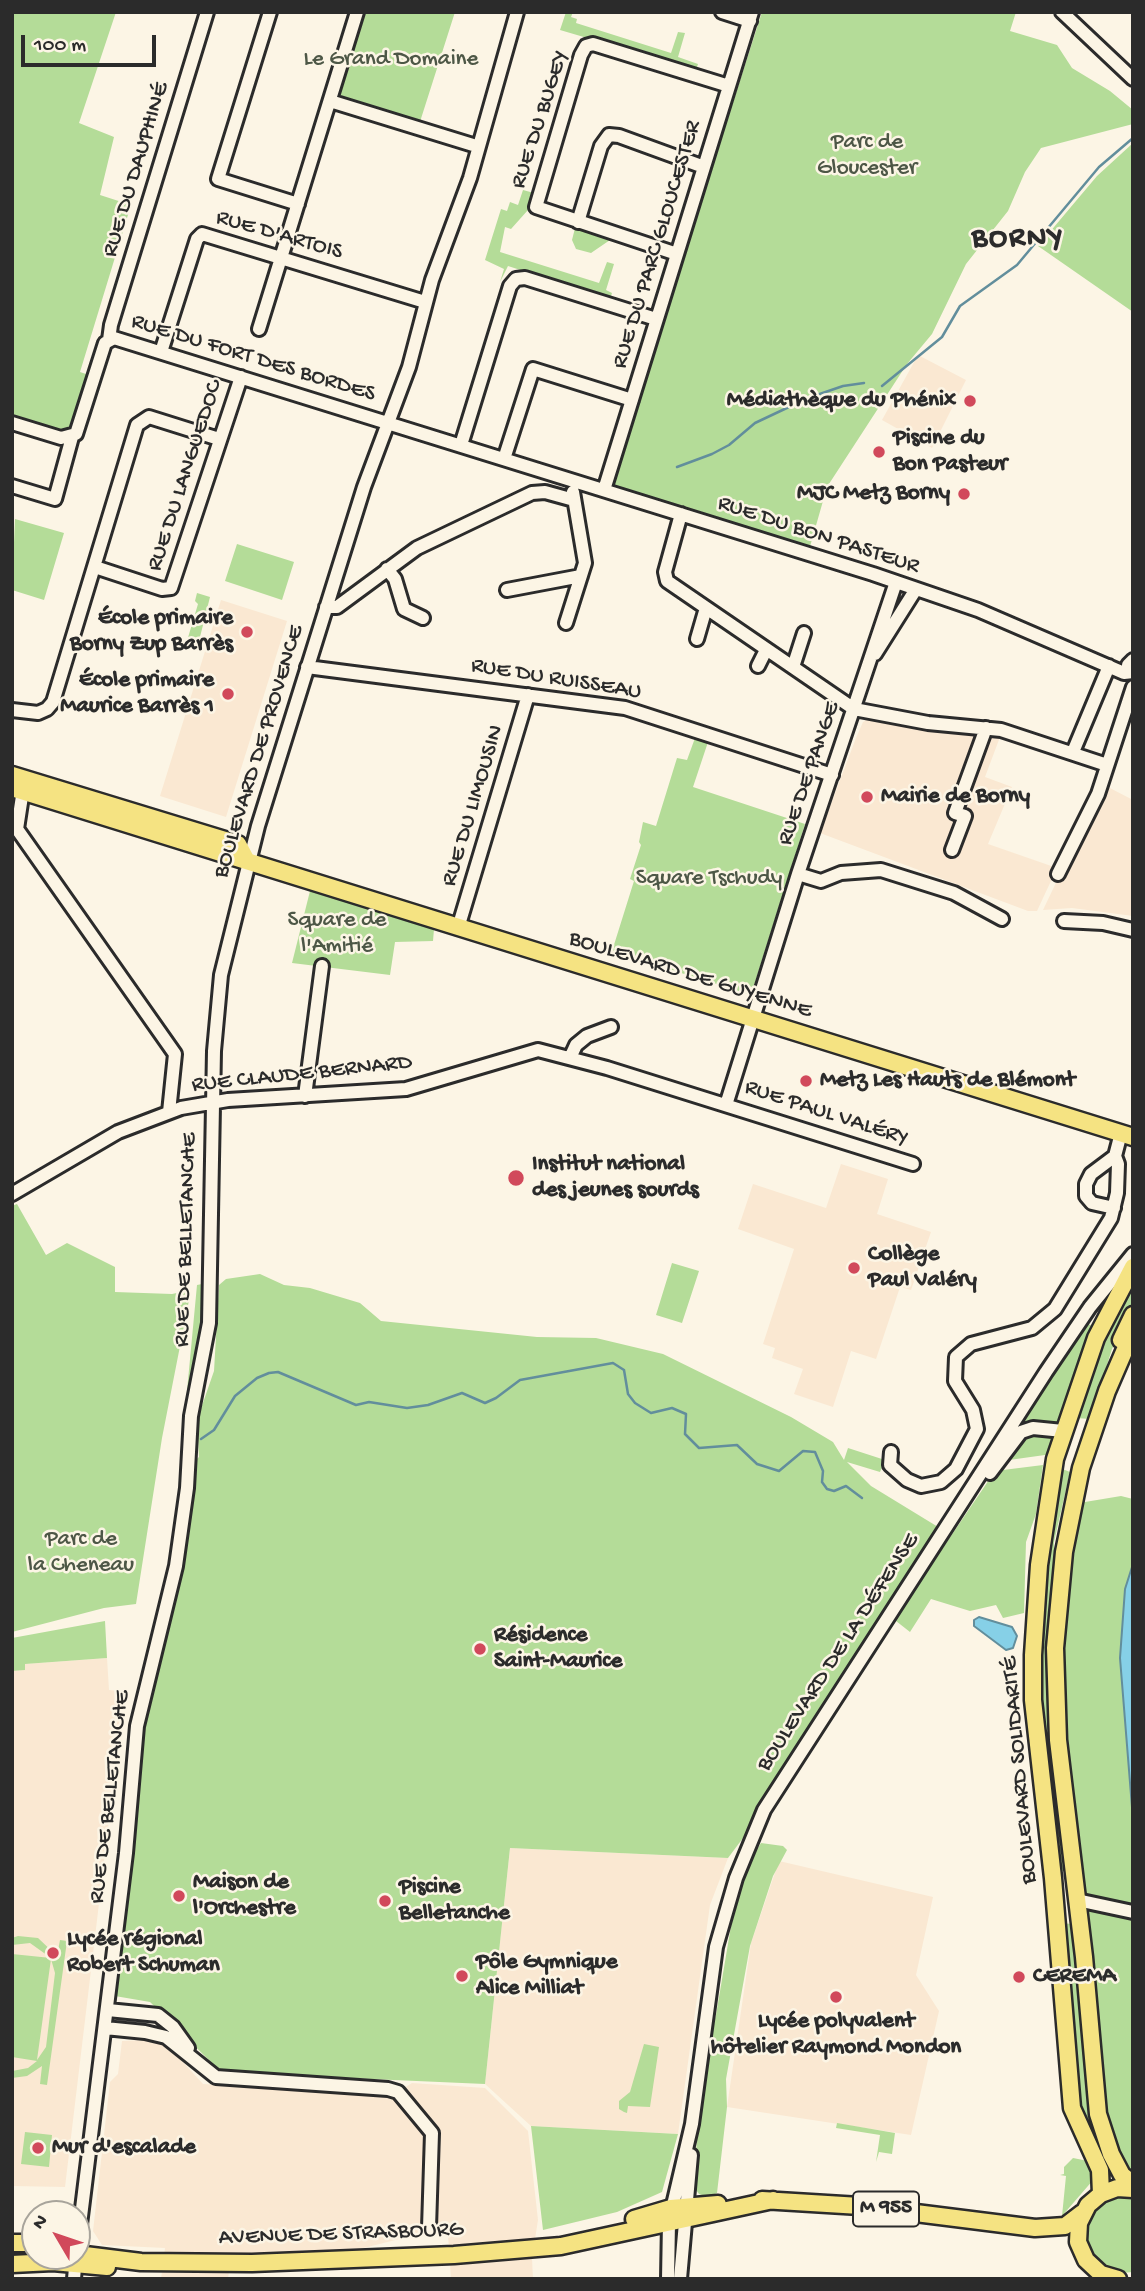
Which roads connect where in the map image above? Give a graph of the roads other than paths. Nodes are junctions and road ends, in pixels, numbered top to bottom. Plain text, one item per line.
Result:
1 (207, 12) edge
2 (270, 12) edge
3 (357, 12) edge
4 (517, 12) edge
5 (722, 12) edge
6 (1062, 12) edge
7 (751, 17) edge
8 (1133, 79) edge
9 (729, 86) junction
10 (494, 96) junction
11 (330, 101) junction
12 (473, 145) junction
13 (704, 167) junction
14 (298, 204) junction
15 (458, 207) junction
16 (578, 222) junction
17 (677, 254) junction
18 (281, 257) junction
19 (425, 302) junction
20 (656, 319) junction
21 (259, 328) dead end
22 (109, 340) junction
23 (161, 352) junction
24 (240, 377) junction
25 (632, 400) junction
26 (387, 422) junction
27 (12, 423) edge
28 (72, 437) junction
29 (219, 439) junction
30 (461, 445) junction
31 (504, 459) junction
32 (576, 481) junction
33 (12, 485) edge
34 (604, 490) junction
35 (574, 500) junction
36 (681, 514) junction
37 (95, 566) junction
38 (387, 569) junction
39 (581, 576) junction
40 (896, 582) junction
41 (916, 589) junction
42 (507, 590) dead end
43 (327, 607) junction
44 (706, 608) junction
45 (422, 618) dead end
46 (566, 623) dead end
47 (804, 633) dead end
48 (697, 639) dead end
49 (766, 650) junction
50 (869, 663) junction
51 (758, 666) dead end
52 (307, 667) junction
53 (793, 667) junction
54 (1111, 667) junction
55 (1132, 667) edge
56 (1133, 687) edge
57 (528, 695) junction
58 (854, 709) junction
59 (12, 710) edge
60 (986, 728) junction
61 (1073, 752) junction
62 (1107, 765) junction
63 (832, 775) junction
64 (17, 782) edge
65 (17, 839) edge
66 (952, 850) dead end
67 (247, 861) junction
68 (798, 874) junction
69 (1058, 874) dead end
70 (1002, 919) dead end
71 (1064, 921) dead end
72 (458, 928) junction
73 (1133, 930) edge
74 (323, 966) dead end
75 (753, 1019) junction
76 (611, 1027) dead end
77 (570, 1058) junction
78 (304, 1096) junction
79 (213, 1103) junction
80 (726, 1105) junction
81 (169, 1112) junction
82 (1129, 1138) edge
83 (1115, 1156) junction
84 (913, 1164) dead end
85 (12, 1194) edge
86 (1114, 1208) junction
87 (1133, 1254) edge
88 (1133, 1267) edge
89 (1133, 1315) edge
90 (1133, 1331) edge
91 (1098, 1415) junction
92 (1063, 1432) junction
93 (1089, 1443) junction
94 (891, 1452) dead end
95 (955, 1511) junction
96 (1054, 1900) junction
97 (1077, 1900) junction
98 (1133, 1912) edge
99 (107, 2010) junction
100 (166, 2019) junction
101 (105, 2028) junction
102 (145, 2032) junction
103 (191, 2055) junction
104 (1133, 2187) edge
105 (1101, 2194) junction
106 (84, 2200) edge
107 (1082, 2213) junction
108 (678, 2214) junction
109 (998, 2221) junction
110 (429, 2228) dead end
111 (1081, 2252) junction
112 (91, 2263) edge
113 (1096, 2273) edge
114 (668, 2279) edge
115 (680, 2279) edge
116 (1118, 2279) edge

1 - 22 street, RUE DU DAUPHINÉ
2 - 14 street
3 - 11 street
4 - 10 street
5 - 7 street
6 - 8 street
7 - 9 street, RUE DU PARC GLOUCESTER
9 - 13 street, RUE DU PARC GLOUCESTER
9 - 16 street, RUE DU BUGEY
10 - 12 street
10 - 15 street
11 - 12 street
11 - 14 street
12 - 15 street
13 - 16 street
13 - 17 street, RUE DU PARC GLOUCESTER
14 - 18 street
15 - 19 street, BOULEVARD DE PROVENCE
16 - 17 street, RUE DU BUGEY
17 - 20 street, RUE DU PARC GLOUCESTER
18 - 19 street, RUE D'ARTOIS
18 - 21 street
18 - 23 street, RUE D'ARTOIS
19 - 26 street, BOULEVARD DE PROVENCE
20 - 25 street, RUE DU PARC GLOUCESTER
20 - 30 street
22 - 23 street, RUE DU FORT DES BORDES
22 - 28 street, RUE DU FORT DES BORDES
23 - 24 street, RUE DU FORT DES BORDES
24 - 26 street, RUE DU FORT DES BORDES
24 - 29 street, RUE DU LANGUEDOC
25 - 31 street
25 - 34 street, RUE DU PARC GLOUCESTER
26 - 30 street, RUE DU FORT DES BORDES
26 - 43 street, BOULEVARD DE PROVENCE
27 - 28 street
28 - 33 street, RUE DU FORT DES BORDES
29 - 37 street
29 - 37 street, RUE DU LANGUEDOC
30 - 31 street, RUE DU FORT DES BORDES
31 - 32 street, RUE DU BON PASTEUR
32 - 34 street, RUE DU BON PASTEUR
32 - 35 street
34 - 36 street, RUE DU BON PASTEUR
35 - 38 street
35 - 39 street
36 - 40 street, RUE DU BON PASTEUR
36 - 44 street
37 - 59 street
38 - 43 street
38 - 45 street
39 - 42 street
39 - 46 street
40 - 41 street, RUE DU BON PASTEUR
40 - 50 street, RUE DE PANGE
41 - 50 street, RUE DE PANGE
41 - 54 street, RUE DU BON PASTEUR
43 - 52 street, BOULEVARD DE PROVENCE
44 - 48 street
44 - 49 street
47 - 53 street
49 - 51 street
49 - 53 street
50 - 58 street, RUE DE PANGE
52 - 57 street, RUE DU RUISSEAU
52 - 67 street, BOULEVARD DE PROVENCE
53 - 58 street
54 - 55 street
54 - 61 street
56 - 62 street
57 - 63 street, RUE DU RUISSEAU
57 - 72 street, RUE DU LIMOUSIN
58 - 60 street
58 - 63 street, RUE DE PANGE
60 - 61 street
60 - 66 street
61 - 62 street
62 - 69 street
63 - 68 street, RUE DE PANGE
64 - 65 street
64 - 67 main road, BOULEVARD DE GUYENNE
65 - 81 street
67 - 72 main road, BOULEVARD DE GUYENNE
67 - 79 street, BOULEVARD DE PROVENCE
68 - 70 street
68 - 75 street, RUE DE PANGE
71 - 73 street
72 - 75 main road, BOULEVARD DE GUYENNE
74 - 78 street
75 - 80 street
75 - 82 main road, BOULEVARD DE GUYENNE
76 - 77 street
77 - 78 street, RUE CLAUDE BERNARD
77 - 80 street, RUE CLAUDE BERNARD
78 - 79 street, RUE CLAUDE BERNARD
79 - 81 street, RUE CLAUDE BERNARD
79 - 99 street, RUE DE BELLETANCHE
80 - 84 street, RUE PAUL VALÉRY
81 - 85 street, RUE CLAUDE BERNARD
82 - 83 street
83 - 86 street
83 - 86 street
86 - 94 street
87 - 95 street, BOULEVARD DE LA DÉFENSE
88 - 92 main road, BOULEVARD SOLIDARITÉ
89 - 91 main road, BOULEVARD SOLIDARITÉ
90 - 91 main road, BOULEVARD SOLIDARITÉ
91 - 93 main road, BOULEVARD SOLIDARITÉ
92 - 93 main road
92 - 95 street
92 - 96 main road, BOULEVARD SOLIDARITÉ
93 - 97 main road, BOULEVARD SOLIDARITÉ
95 - 108 street, BOULEVARD DE LA DÉFENSE
96 - 97 main road
96 - 105 main road, BOULEVARD SOLIDARITÉ
97 - 98 street
97 - 104 main road, BOULEVARD SOLIDARITÉ
99 - 100 street
99 - 101 street, RUE DE BELLETANCHE
100 - 102 street
100 - 103 street
101 - 102 street
101 - 106 street, RUE DE BELLETANCHE
102 - 103 street
103 - 110 street
104 - 105 main road
105 - 107 main road, AVENUE DE STRASBOURG
107 - 109 main road, AVENUE DE STRASBOURG / M 955
107 - 111 main road
108 - 109 main road, AVENUE DE STRASBOURG / M 955
108 - 112 main road, AVENUE DE STRASBOURG / M 955
108 - 114 street
108 - 115 street
109 - 111 main road, AVENUE DE STRASBOURG / M 955
111 - 113 main road
113 - 116 main road

